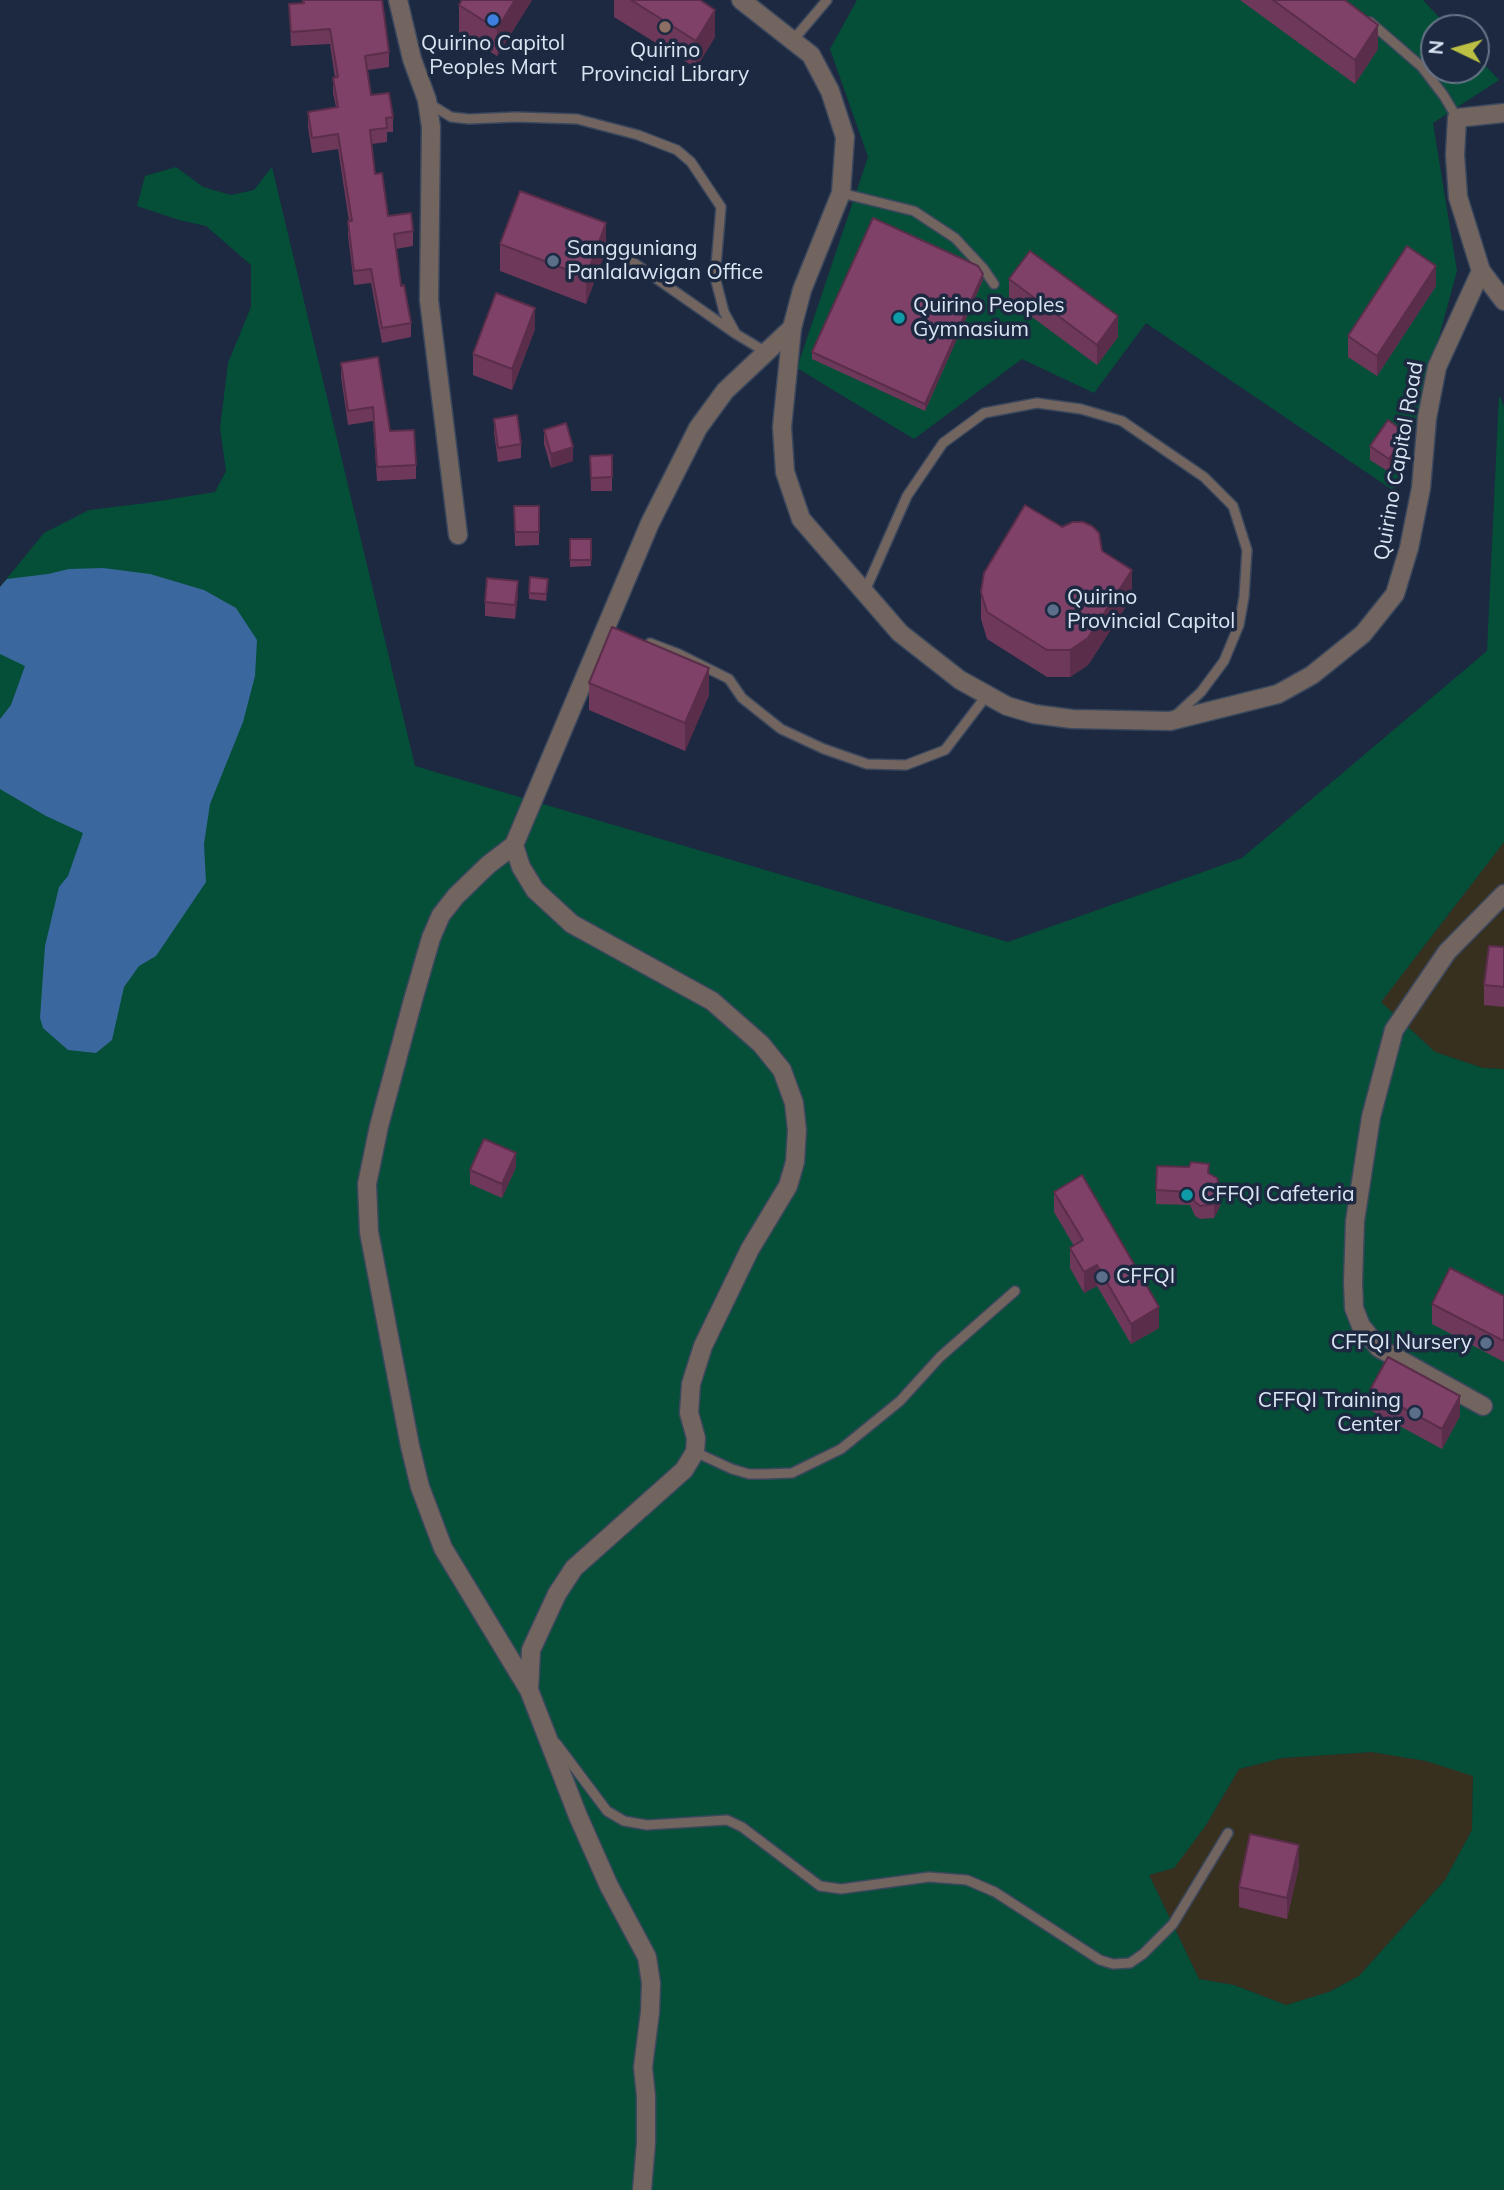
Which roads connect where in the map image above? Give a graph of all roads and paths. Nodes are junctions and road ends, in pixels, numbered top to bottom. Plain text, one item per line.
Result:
1 (398, 0) edge
2 (741, 0) edge
3 (827, 0) edge
4 (1364, 17) edge
5 (794, 39) junction
6 (427, 100) junction
7 (1504, 113) edge
8 (1457, 118) junction
9 (841, 193) junction
10 (614, 249) dead end
11 (1481, 271) junction
12 (994, 284) dead end
13 (1504, 301) edge
14 (792, 328) junction
15 (736, 334) junction
16 (766, 352) junction
17 (458, 535) dead end
18 (864, 593) junction
19 (642, 640) edge
20 (987, 695) junction
21 (1170, 721) junction
22 (514, 845) junction
23 (1504, 894) edge
24 (1015, 1290) dead end
25 (1483, 1406) dead end
26 (695, 1452) junction
27 (529, 1690) junction
28 (542, 1725) junction
29 (1228, 1833) dead end
30 (642, 2190) edge

1 - 6 street
2 - 5 street, Quirino Capitol Road
3 - 5 lane
4 - 8 lane
5 - 9 street, Quirino Capitol Road
6 - 15 lane
6 - 17 street
7 - 8 street
8 - 11 street
9 - 12 lane
9 - 14 street, Quirino Capitol Road
10 - 15 lane
11 - 13 street
11 - 21 street, Quirino Capitol Road
14 - 16 street
14 - 18 street, Quirino Capitol Road
15 - 16 lane
16 - 22 street
18 - 20 street, Quirino Capitol Road
18 - 21 lane
19 - 20 lane
20 - 21 street, Quirino Capitol Road
22 - 26 street
22 - 27 street
23 - 25 street
24 - 26 lane
26 - 27 street
27 - 28 street
28 - 29 lane
28 - 30 street

